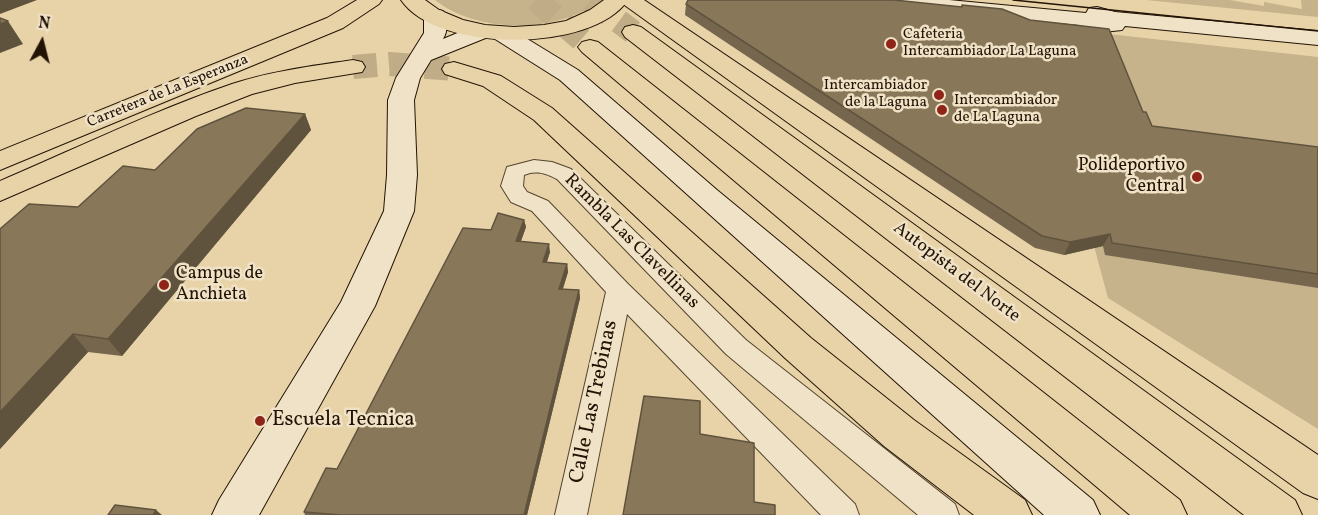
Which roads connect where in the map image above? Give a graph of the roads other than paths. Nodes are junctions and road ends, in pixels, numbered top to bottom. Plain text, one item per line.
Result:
1 (372, 0) edge
2 (411, 0) edge
3 (618, 0) edge
4 (881, 0) edge
5 (433, 15) junction
6 (631, 16) edge
7 (335, 23) junction
8 (491, 33) junction
9 (1318, 38) edge
10 (590, 46) tunnel mouth
11 (423, 55) junction
12 (353, 67) tunnel mouth
13 (454, 69) tunnel mouth
14 (0, 161) edge
15 (0, 192) edge
16 (619, 290) junction
17 (1318, 479) edge
18 (235, 515) edge
19 (571, 515) edge
20 (843, 515) edge
21 (943, 515) edge
22 (1009, 515) edge
23 (1077, 515) edge
24 (1164, 515) edge
25 (1279, 515) edge

1 - 7 main road, Carretera de La Esperanza
2 - 5 main road
3 - 8 main road
4 - 9 main road
5 - 7 main road, Carretera de La Esperanza
5 - 8 main road
5 - 11 main road
6 - 17 main road
6 - 25 main road, Autopista del Norte
7 - 14 main road, Carretera de La Esperanza
8 - 11 main road
8 - 23 main road
10 - 24 main road
11 - 18 main road
12 - 15 main road
13 - 22 main road
16 - 19 street, Calle Las Trebinas
16 - 20 street, Rambla Las Clavellinas
16 - 21 street, Rambla Las Clavellinas

